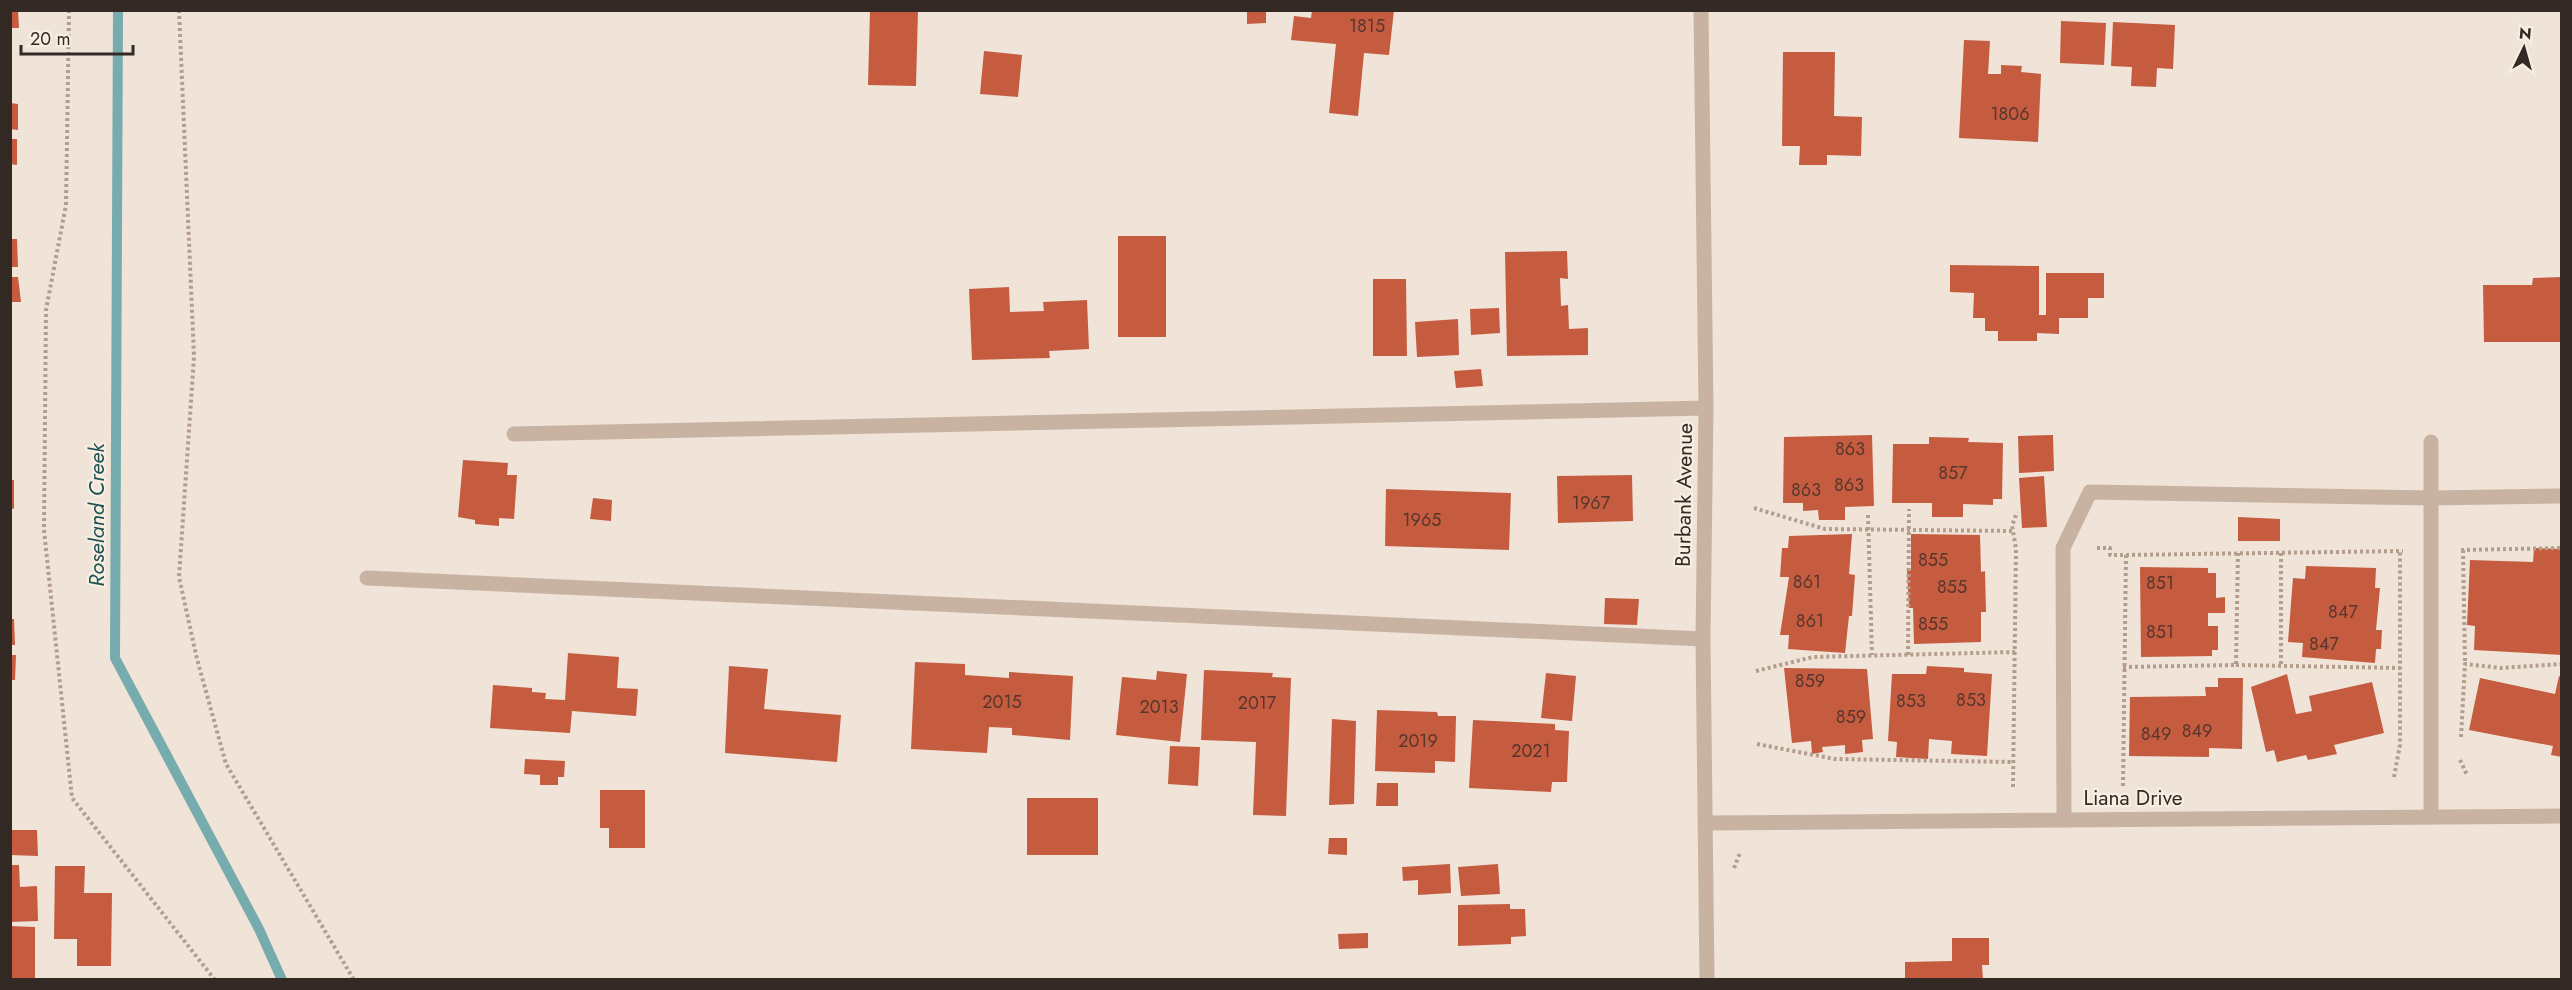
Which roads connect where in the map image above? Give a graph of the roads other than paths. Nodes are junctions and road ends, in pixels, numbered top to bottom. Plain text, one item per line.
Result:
1 (1701, 10) edge
2 (1706, 408) junction
3 (514, 434) dead end
4 (2431, 442) dead end
5 (2560, 496) edge
6 (2431, 498) junction
7 (367, 578) dead end
8 (1703, 639) junction
9 (2431, 816) junction
10 (2562, 816) edge
11 (2064, 819) junction
12 (1706, 823) junction
13 (1707, 980) edge

1 - 2 street, Burbank Avenue
2 - 3 street
2 - 8 street, Burbank Avenue
4 - 6 street
5 - 6 street
6 - 9 street
6 - 11 street
7 - 8 street
8 - 12 street, Burbank Avenue
9 - 10 street, Liana Drive
9 - 11 street, Liana Drive
11 - 12 street, Liana Drive
12 - 13 street, Burbank Avenue

